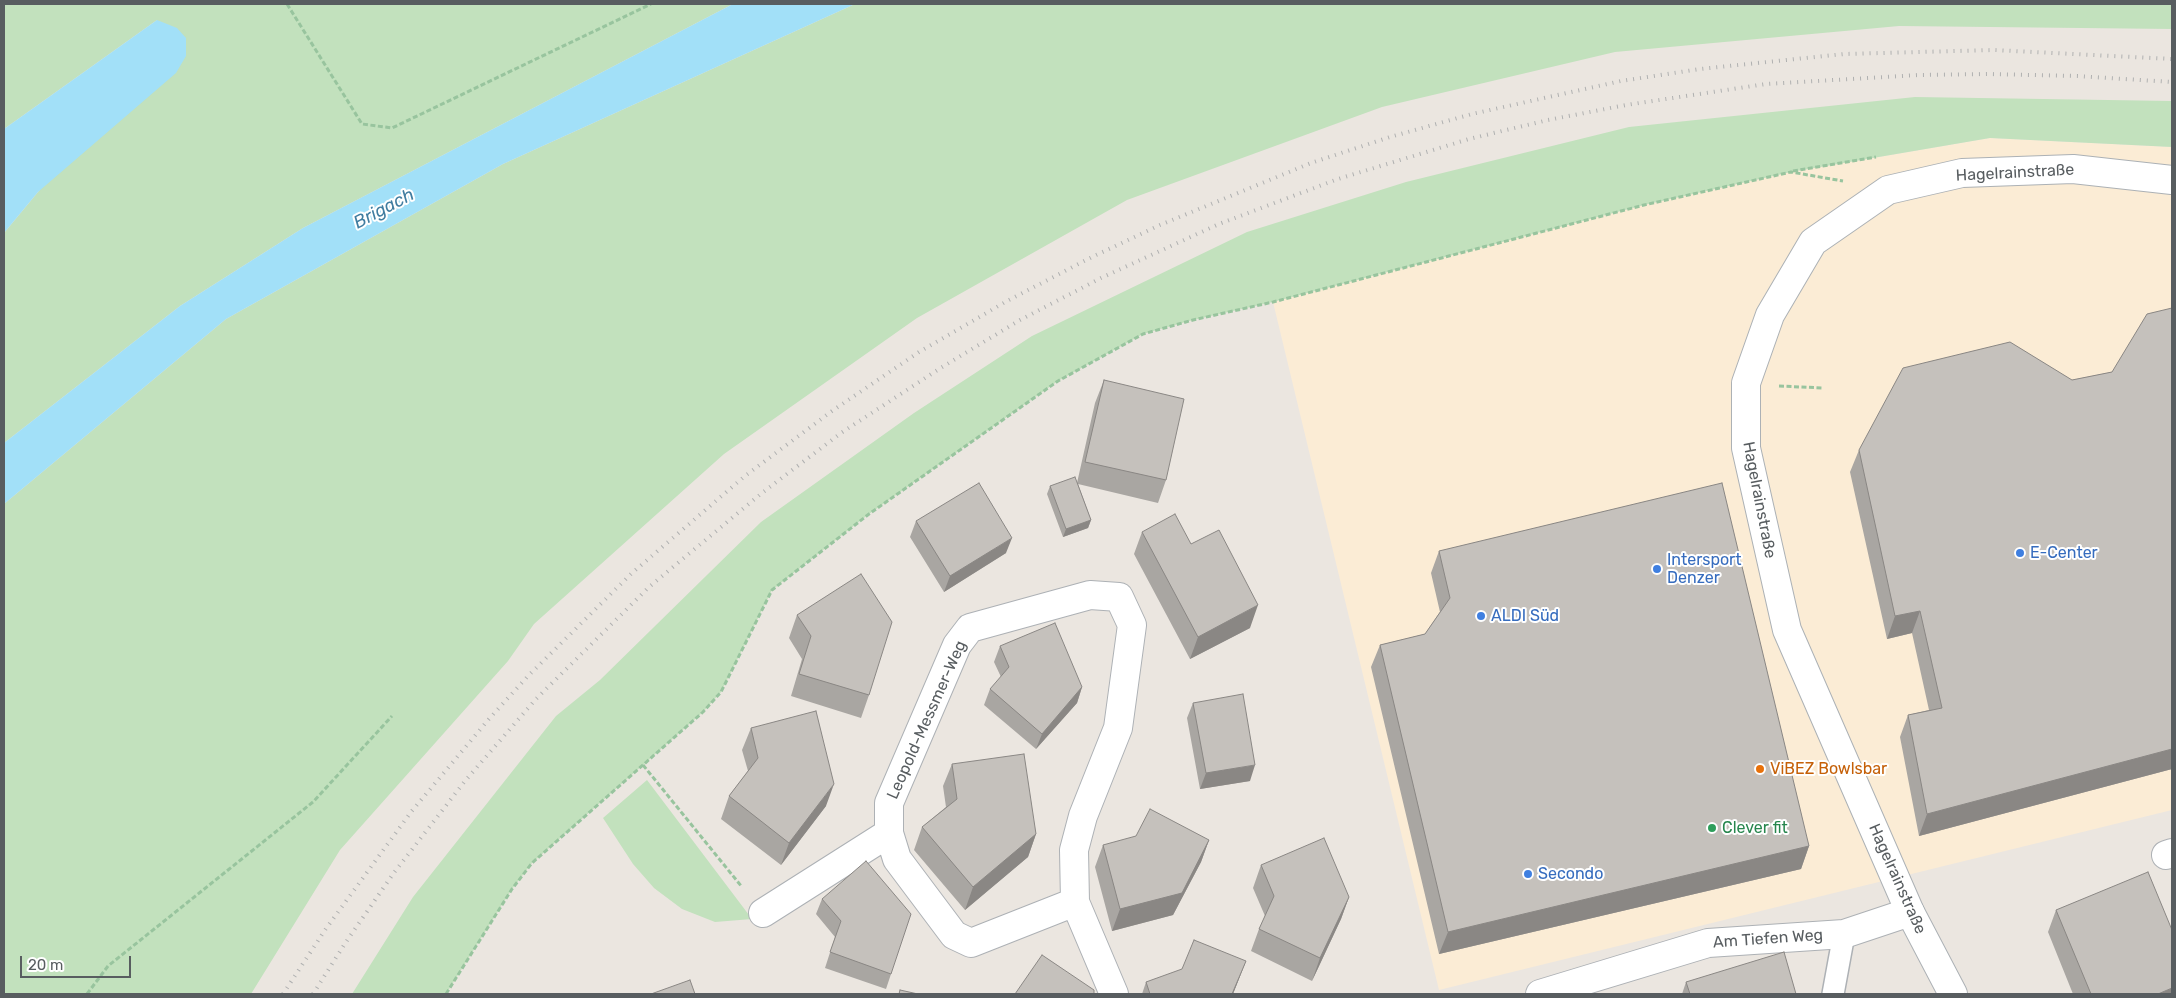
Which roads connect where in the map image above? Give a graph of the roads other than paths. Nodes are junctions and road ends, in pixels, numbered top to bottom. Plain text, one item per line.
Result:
1 (2172, 180) edge
2 (889, 833) junction
3 (1075, 902) junction
4 (1910, 912) junction
5 (763, 913) road end
6 (1844, 934) junction
7 (1114, 994) edge
8 (1539, 994) edge
9 (1833, 994) edge
10 (1952, 994) edge

1 - 4 street, Hagelrainstraße
2 - 3 street, Leopold-Messmer-Weg
2 - 3 street, Leopold-Messmer-Weg
2 - 5 street
3 - 7 street, Leopold-Messmer-Weg
4 - 6 street, Am Tiefen Weg
4 - 10 street, Hagelrainstraße
6 - 8 street, Am Tiefen Weg
6 - 9 lane

